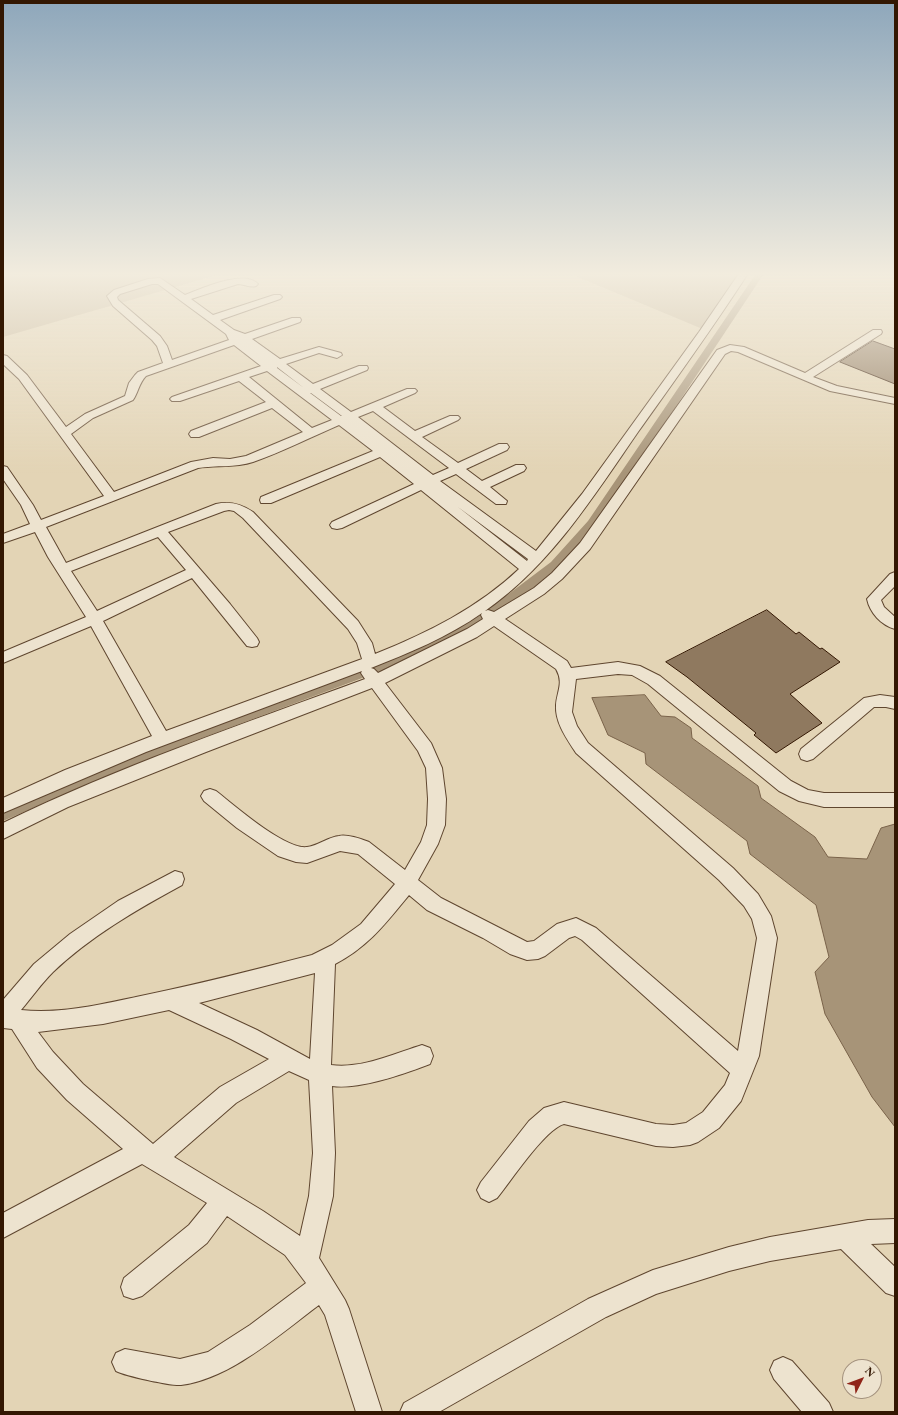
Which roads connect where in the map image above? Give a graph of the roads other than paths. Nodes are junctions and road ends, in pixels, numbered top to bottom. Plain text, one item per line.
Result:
1 (158, 341) edge
2 (226, 341) edge
3 (241, 341) edge
4 (697, 341) edge
5 (862, 341) edge
6 (337, 355) dead end
7 (3, 358) edge
8 (169, 365) junction
9 (273, 365) junction
10 (363, 368) dead end
11 (240, 376) junction
12 (805, 377) junction
13 (307, 391) junction
14 (411, 391) dead end
15 (176, 399) dead end
16 (895, 401) edge
17 (274, 403) junction
18 (374, 406) junction
19 (344, 418) junction
20 (454, 418) dead end
21 (311, 432) junction
22 (64, 434) junction
23 (195, 434) dead end
24 (414, 436) junction
25 (503, 447) dead end
26 (385, 450) junction
27 (520, 468) dead end
28 (458, 469) junction
29 (3, 470) edge
30 (428, 483) junction
31 (481, 486) junction
32 (111, 497) junction
33 (266, 500) dead end
34 (500, 501) dead end
35 (337, 525) dead end
36 (38, 526) junction
37 (160, 531) junction
38 (3, 539) edge
39 (532, 564) junction
40 (63, 569) junction
41 (195, 571) junction
42 (895, 577) edge
43 (487, 614) junction
44 (94, 619) junction
45 (895, 624) edge
46 (252, 642) dead end
47 (3, 658) edge
48 (369, 670) junction
49 (568, 674) junction
50 (895, 703) edge
51 (162, 739) junction
52 (807, 754) dead end
53 (210, 796) dead end
54 (895, 800) edge
55 (3, 806) edge
56 (3, 830) edge
57 (175, 879) dead end
58 (407, 883) junction
59 (325, 959) junction
60 (170, 1000) junction
61 (8, 1018) edge
62 (422, 1056) dead end
63 (288, 1060) junction
64 (743, 1070) junction
65 (320, 1074) junction
66 (149, 1154) junction
67 (489, 1190) dead end
68 (224, 1201) junction
69 (3, 1226) edge
70 (895, 1231) edge
71 (845, 1236) junction
72 (306, 1262) junction
73 (895, 1284) edge
74 (133, 1287) dead end
75 (322, 1287) junction
76 (125, 1362) dead end
77 (783, 1370) dead end
78 (369, 1412) edge
79 (413, 1412) edge
80 (820, 1412) edge

1 - 8 street
2 - 8 street
3 - 9 street
4 - 39 street
5 - 12 street
6 - 9 street
7 - 22 street
8 - 22 street
9 - 11 street
9 - 13 street
10 - 13 street
11 - 15 street
11 - 17 street
12 - 16 street
12 - 43 street
13 - 19 street
14 - 18 street
17 - 21 street
17 - 23 street
18 - 19 street
18 - 24 street
19 - 21 street
19 - 26 street
20 - 24 street
21 - 32 street
22 - 32 street
24 - 28 street
25 - 28 street
26 - 30 street
26 - 33 street
27 - 31 street
28 - 30 street
28 - 31 street
29 - 36 street
30 - 35 street
30 - 39 street
31 - 34 street
32 - 36 street
36 - 38 street
36 - 40 street
37 - 40 street
37 - 41 street
37 - 48 street
39 - 43 street
40 - 44 street
41 - 44 street
41 - 46 street
42 - 45 street
43 - 48 street
43 - 49 street
44 - 47 street
44 - 51 street
48 - 51 street
48 - 56 street
48 - 58 street
49 - 54 street
49 - 64 street
50 - 52 street
51 - 55 street
53 - 58 street
57 - 61 street
58 - 59 street
58 - 64 street
59 - 60 street
59 - 65 street
60 - 61 street
60 - 63 street
61 - 66 street
62 - 65 street
63 - 65 street
63 - 66 street
64 - 67 street
65 - 72 street
66 - 68 street
66 - 69 street
68 - 72 street
68 - 74 street
70 - 71 street
71 - 73 street
71 - 79 street
72 - 75 street
75 - 76 street
75 - 78 street
77 - 80 street

